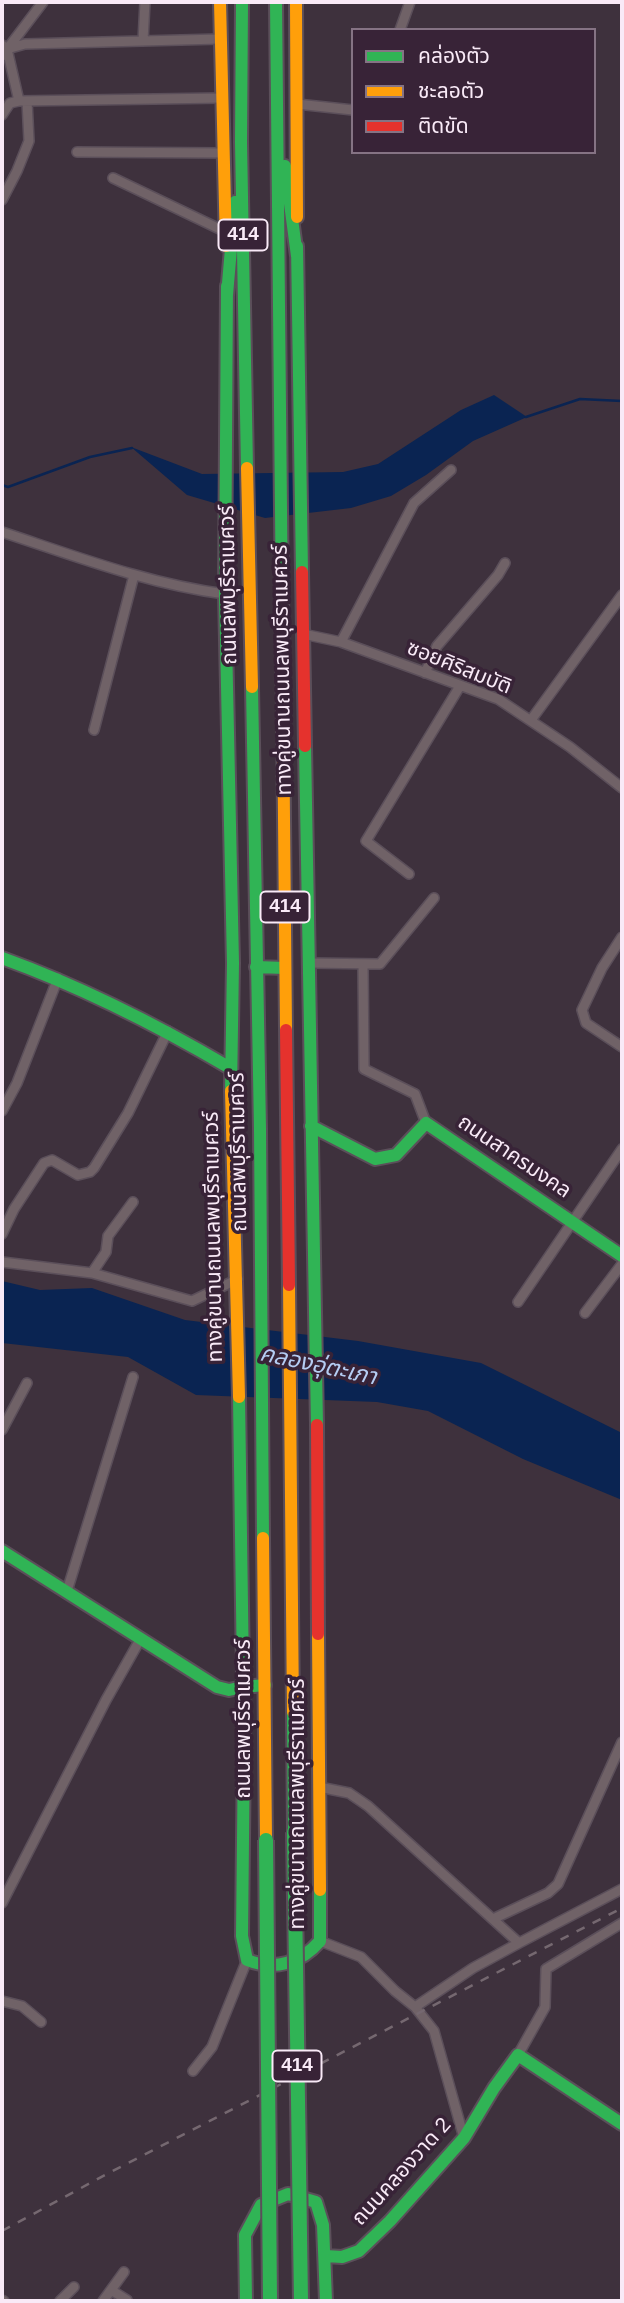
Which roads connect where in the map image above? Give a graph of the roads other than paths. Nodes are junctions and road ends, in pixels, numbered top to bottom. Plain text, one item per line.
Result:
1 (43, 2) edge
2 (145, 2) edge
3 (220, 2) edge
4 (242, 2) edge
5 (276, 2) edge
6 (296, 2) edge
7 (410, 2) edge
8 (401, 28) edge
9 (220, 39) junction
10 (143, 41) junction
11 (4, 50) edge
12 (278, 95) junction
13 (222, 97) junction
14 (23, 101) junction
15 (297, 104) junction
16 (351, 110) edge
17 (2, 115) edge
18 (241, 142) junction
19 (78, 152) dead end
20 (223, 153) junction
21 (113, 178) dead end
22 (2, 200) edge
23 (226, 232) junction
24 (297, 256) junction
25 (227, 295) junction
26 (451, 470) dead end
27 (2, 532) edge
28 (505, 563) dead end
29 (134, 575) junction
30 (225, 594) junction
31 (622, 595) edge
32 (303, 635) junction
33 (341, 642) junction
34 (425, 673) junction
35 (460, 686) junction
36 (531, 720) junction
37 (94, 730) dead end
38 (622, 788) edge
39 (409, 874) dead end
40 (434, 898) dead end
41 (622, 937) edge
42 (2, 958) edge
43 (310, 962) junction
44 (363, 964) junction
45 (256, 967) junction
46 (285, 968) junction
47 (58, 978) junction
48 (168, 1031) junction
49 (622, 1047) edge
50 (230, 1068) junction
51 (2, 1111) edge
52 (426, 1123) junction
53 (311, 1126) junction
54 (622, 1149) edge
55 (133, 1202) dead end
56 (574, 1222) junction
57 (2, 1234) edge
58 (622, 1256) edge
59 (2, 1262) edge
60 (622, 1264) edge
61 (92, 1273) junction
62 (238, 1282) junction
63 (518, 1303) dead end
64 (585, 1314) dead end
65 (133, 1377) dead end
66 (27, 1384) dead end
67 (2, 1430) edge
68 (2, 1550) edge
69 (68, 1591) junction
70 (141, 1638) junction
71 (265, 1685) junction
72 (243, 1687) junction
73 (622, 1742) edge
74 (319, 1787) junction
75 (622, 1889) edge
76 (2, 1903) edge
77 (493, 1919) junction
78 (622, 1923) edge
79 (320, 1941) junction
80 (519, 1943) junction
81 (247, 1960) junction
82 (2, 2001) edge
83 (415, 2007) junction
84 (41, 2022) dead end
85 (518, 2055) junction
86 (193, 2071) dead end
87 (622, 2124) edge
88 (464, 2138) junction
89 (326, 2256) junction
90 (124, 2272) dead end
91 (74, 2287) dead end
92 (111, 2290) junction
93 (127, 2300) edge
94 (60, 2301) edge
95 (103, 2301) edge
96 (246, 2301) edge
97 (270, 2301) edge
98 (300, 2301) edge
99 (326, 2301) edge

1 - 11 street
2 - 10 street
3 - 9 main road, ทางคู่ขนานถนนลพบุรีราเมศวร์ / 414
4 - 18 main road, ถนนลพบุรีราเมศวร์ / 414
5 - 12 main road, 414
6 - 15 main road, ทางคู่ขนานถนนลพบุรีราเมศวร์ / 414
7 - 8 street
9 - 10 street
9 - 13 main road, ทางคู่ขนานถนนลพบุรีราเมศวร์ / 414
10 - 11 street
11 - 14 street
12 - 24 main road
12 - 46 main road, 414
13 - 14 street
13 - 20 main road, ทางคู่ขนานถนนลพบุรีราเมศวร์ / 414
14 - 17 street
14 - 22 street
15 - 16 street
15 - 24 main road, ทางคู่ขนานถนนลพบุรีราเมศวร์ / 414
18 - 25 main road
18 - 45 main road, ถนนลพบุรีราเมศวร์ / 414
19 - 20 street
20 - 23 main road, ทางคู่ขนานถนนลพบุรีราเมศวร์ / 414
21 - 23 street
23 - 25 main road, ทางคู่ขนานถนนลพบุรีราเมศวร์ / 414
24 - 32 main road, ทางคู่ขนานถนนลพบุรีราเมศวร์ / 414
25 - 30 main road, ทางคู่ขนานถนนลพบุรีราเมศวร์ / 414
26 - 33 street
27 - 29 street
28 - 34 street
29 - 30 street
29 - 37 street
30 - 50 main road, ทางคู่ขนานถนนลพบุรีราเมศวร์ / 414
31 - 36 street
32 - 33 street, ซอยศิริสมบัติ
32 - 43 main road, ทางคู่ขนานถนนลพบุรีราเมศวร์ / 414
33 - 34 street, ซอยศิริสมบัติ
34 - 35 street, ซอยศิริสมบัติ
35 - 36 street, ซอยศิริสมบัติ
35 - 39 street
36 - 38 street, ซอยศิริสมบัติ
40 - 44 street
41 - 49 street
42 - 47 main road
43 - 44 street
43 - 53 main road, ทางคู่ขนานถนนลพบุรีราเมศวร์ / 414
44 - 52 street
45 - 46 main road
45 - 71 main road, ถนนลพบุรีราเมศวร์ / 414
46 - 98 main road, 414, bridge
47 - 48 main road
47 - 51 street
48 - 50 main road
48 - 57 street
50 - 62 main road, ทางคู่ขนานถนนลพบุรีราเมศวร์ / 414
52 - 53 main road, ถนนสาครมงคล
52 - 56 main road, ถนนสาครมงคล
53 - 74 main road, ทางคู่ขนานถนนลพบุรีราเมศวร์ / 414
54 - 56 street
55 - 61 street
56 - 58 main road, ถนนสาครมงคล
56 - 63 street
59 - 61 street
60 - 64 street
61 - 62 street
62 - 72 main road, ทางคู่ขนานถนนลพบุรีราเมศวร์ / 414
65 - 69 street
66 - 67 street
68 - 69 main road
69 - 70 main road
70 - 72 main road
70 - 76 street
71 - 72 main road
71 - 97 main road, ถนนลพบุรีราเมศวร์ / 414, bridge
72 - 81 main road, ทางคู่ขนานถนนลพบุรีราเมศวร์ / 414
73 - 77 street
74 - 77 street
74 - 79 main road, ทางคู่ขนานถนนลพบุรีราเมศวร์ / 414
75 - 80 street
77 - 80 street
78 - 85 street
79 - 81 main road, ทางคู่ขนานถนนลพบุรีราเมศวร์
79 - 83 street
80 - 83 street
81 - 86 street
82 - 84 street
83 - 88 street
85 - 87 main road
85 - 88 main road, ถนนคลองวาด 2
88 - 89 main road, ถนนคลองวาด 2
89 - 96 main road
89 - 99 main road
90 - 92 street
91 - 94 street
92 - 93 street
92 - 95 street

